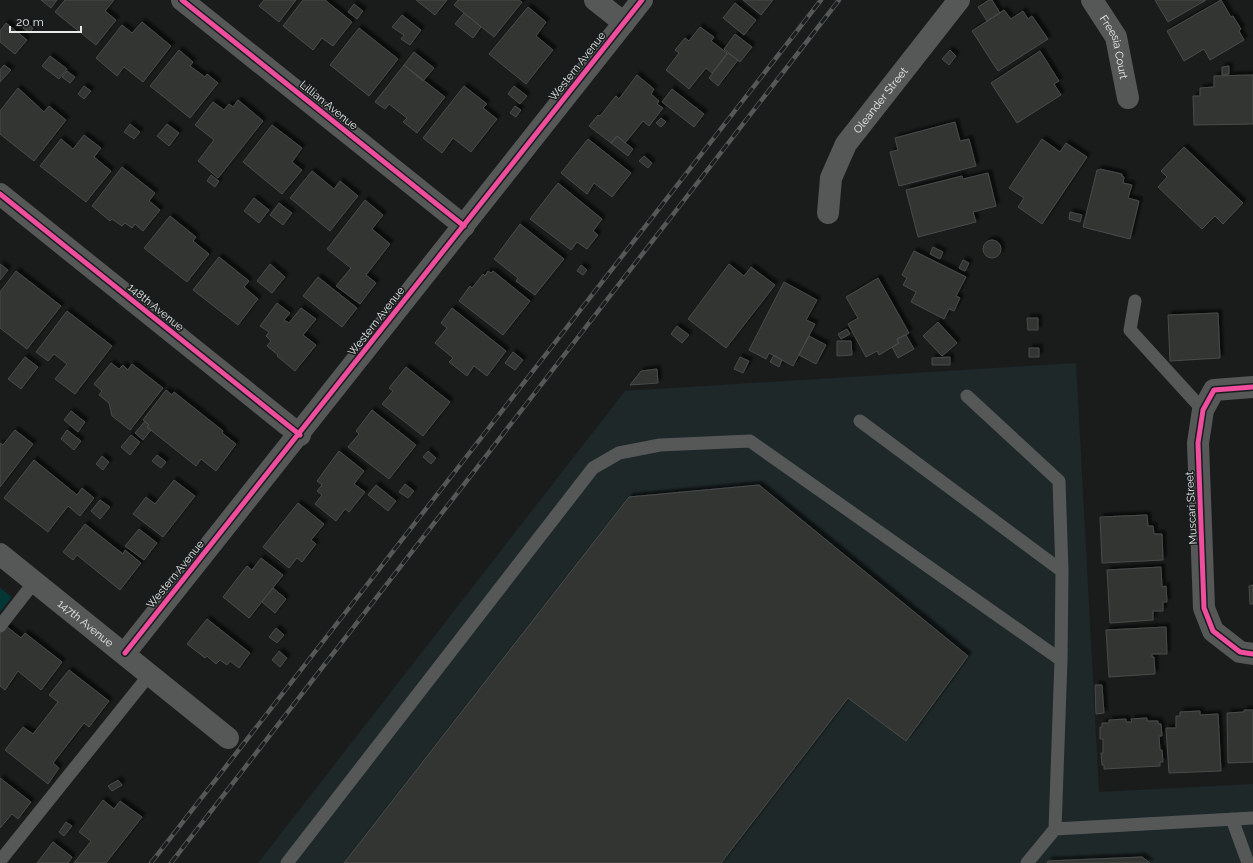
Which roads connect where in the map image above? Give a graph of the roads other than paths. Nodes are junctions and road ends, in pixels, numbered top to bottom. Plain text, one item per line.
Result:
1 (182, 0) edge
2 (595, 0) edge
3 (642, 0) edge
4 (959, 0) edge
5 (1092, 0) edge
6 (624, 23) junction
7 (1128, 98) dead end
8 (0, 194) edge
9 (828, 213) dead end
10 (464, 226) junction
11 (1135, 302) dead end
12 (1253, 387) edge
13 (967, 396) dead end
14 (1203, 410) junction
15 (860, 421) dead end
16 (300, 435) junction
17 (0, 554) edge
18 (1062, 571) junction
19 (35, 581) junction
20 (0, 626) edge
21 (125, 653) junction
22 (1247, 653) edge
23 (1061, 660) junction
24 (150, 674) junction
25 (228, 738) dead end
26 (1253, 818) edge
27 (1232, 819) junction
28 (1054, 829) junction
29 (0, 861) edge
30 (288, 863) edge
31 (1027, 863) edge
32 (1248, 863) edge

1 - 10 street, Lillian Avenue
2 - 6 street
3 - 6 street, Western Avenue
4 - 9 street, Oleander Street
5 - 7 street, Freesia Court
6 - 10 street, Western Avenue
8 - 16 street, 148th Avenue
10 - 16 street, Western Avenue
11 - 14 lane
12 - 14 street, Muscari Street
13 - 18 lane
14 - 22 street, Muscari Street
15 - 18 lane
16 - 21 street, Western Avenue
17 - 19 street, 147th Avenue
18 - 23 lane
19 - 20 lane
19 - 21 street, 147th Avenue
21 - 24 street, 147th Avenue
23 - 28 lane
23 - 30 lane
24 - 25 street, 147th Avenue
24 - 29 lane
26 - 27 lane
27 - 28 lane
27 - 32 lane
28 - 31 lane

